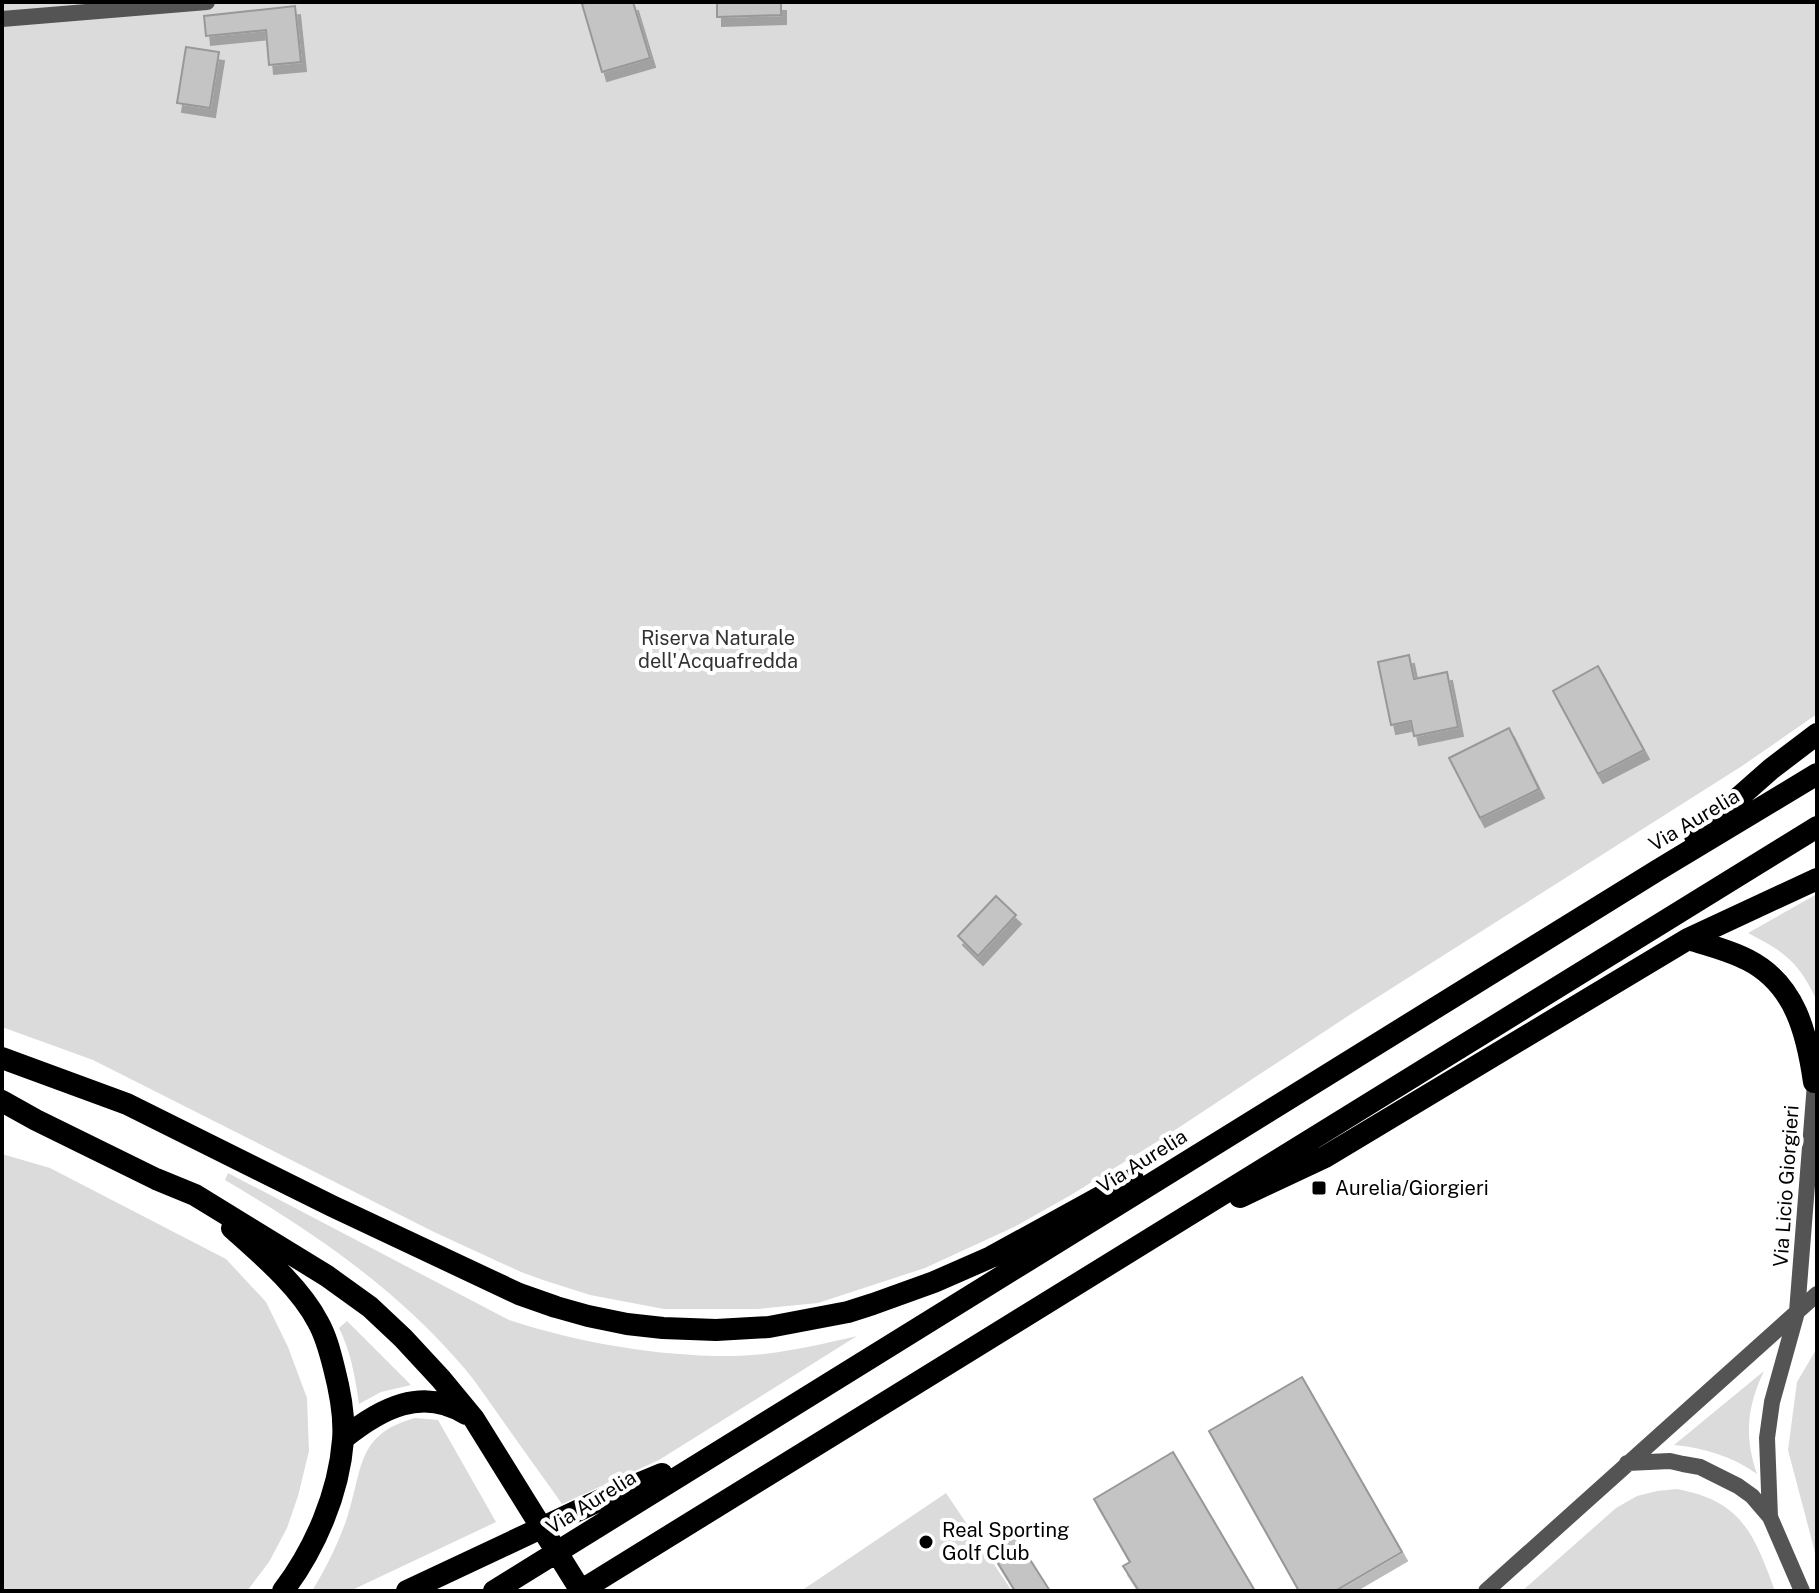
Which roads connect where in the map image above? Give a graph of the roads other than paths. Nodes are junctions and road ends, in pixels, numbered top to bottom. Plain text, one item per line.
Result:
1 (207, 2) edge
2 (2, 19) edge
3 (1817, 734) edge
4 (1817, 774) edge
5 (1817, 827) edge
6 (1658, 870) junction
7 (1817, 879) edge
8 (1688, 939) junction
9 (2, 1058) edge
10 (1815, 1072) edge
11 (2, 1101) edge
12 (1284, 1102) junction
13 (2, 1117) edge
14 (36, 1120) junction
15 (195, 1195) junction
16 (1138, 1245) junction
17 (1817, 1294) edge
18 (1797, 1312) junction
19 (474, 1419) junction
20 (344, 1438) junction
21 (729, 1445) junction
22 (1627, 1463) junction
23 (1770, 1517) junction
24 (283, 1591) edge
25 (407, 1591) edge
26 (494, 1591) edge
27 (581, 1591) edge
28 (1486, 1591) edge
29 (1802, 1591) edge

1 - 2 street
3 - 6 highway
4 - 6 highway, Via Aurelia
5 - 16 highway
6 - 12 highway, Via Aurelia
7 - 8 highway
8 - 10 highway
8 - 16 highway
9 - 12 highway
10 - 18 street, Via Licio Giorgieri
11 - 14 highway
12 - 21 highway, Via Aurelia
13 - 14 highway
14 - 15 highway
15 - 19 highway
15 - 20 highway
16 - 27 highway
17 - 18 street
18 - 22 street
18 - 23 street, Via Licio Giorgieri
19 - 20 highway
19 - 27 highway
20 - 24 highway
21 - 25 highway
21 - 26 highway, Via Aurelia
22 - 23 street, Via Licio Giorgieri
22 - 28 street
23 - 29 street, Via Licio Giorgieri

